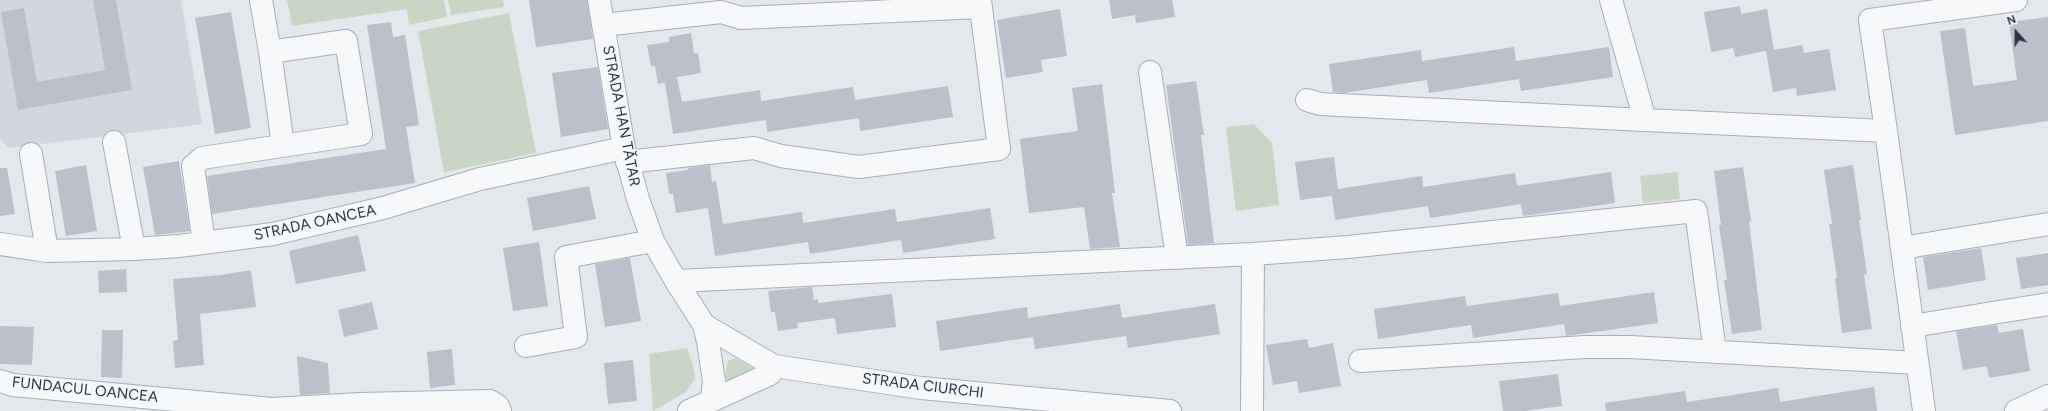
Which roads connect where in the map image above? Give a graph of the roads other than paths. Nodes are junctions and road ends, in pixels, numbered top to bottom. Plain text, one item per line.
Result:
1 (261, 0) edge
2 (599, 0) edge
3 (1611, 0) edge
4 (2016, 0) edge
5 (980, 4) edge
6 (603, 25) junction
7 (270, 52) junction
8 (1150, 72) dead end
9 (1307, 100) dead end
10 (1646, 120) junction
11 (1886, 131) junction
12 (114, 142) dead end
13 (283, 145) junction
14 (31, 154) dead end
15 (625, 155) junction
16 (2048, 224) edge
17 (653, 241) junction
18 (204, 243) junction
19 (0, 244) edge
20 (1902, 248) junction
21 (134, 249) junction
22 (47, 251) junction
23 (1253, 254) junction
24 (1177, 258) junction
25 (676, 281) junction
26 (2048, 304) edge
27 (704, 325) junction
28 (1912, 326) junction
29 (526, 346) dead end
30 (1715, 352) junction
31 (1360, 361) dead end
32 (1917, 363) junction
33 (774, 366) junction
34 (0, 381) edge
35 (2048, 396) edge
36 (712, 400) junction
37 (991, 402) edge
38 (500, 411) edge
39 (689, 411) edge
40 (1170, 411) edge
41 (1252, 411) edge
42 (1924, 411) edge
43 (2016, 411) edge

1 - 7 street
2 - 6 street, STRADA HAN TĂTAR
3 - 10 street
4 - 11 street
5 - 6 street
5 - 15 street, STRADA OANCEA
6 - 15 street, STRADA HAN TĂTAR
7 - 13 street
7 - 13 street
8 - 24 street
9 - 10 street
10 - 11 street
11 - 20 street
12 - 21 street
13 - 18 street
14 - 22 street
15 - 17 street, STRADA HAN TĂTAR
15 - 18 street, STRADA OANCEA
16 - 20 street
17 - 25 street, STRADA HAN TĂTAR
17 - 29 street
18 - 21 street, STRADA OANCEA
19 - 22 street, STRADA OANCEA
20 - 28 street
21 - 22 street, STRADA OANCEA
23 - 24 street
23 - 30 street
23 - 41 street
24 - 25 street
25 - 27 street, STRADA HAN TĂTAR
26 - 28 street
27 - 33 street, STRADA HAN TĂTAR
27 - 36 street
28 - 32 street
30 - 31 street
30 - 32 street
32 - 42 street
33 - 36 street
33 - 37 street, STRADA CIURCHI
34 - 38 street, FUNDACUL OANCEA
35 - 43 street
36 - 39 street
37 - 40 street, STRADA CIURCHI

